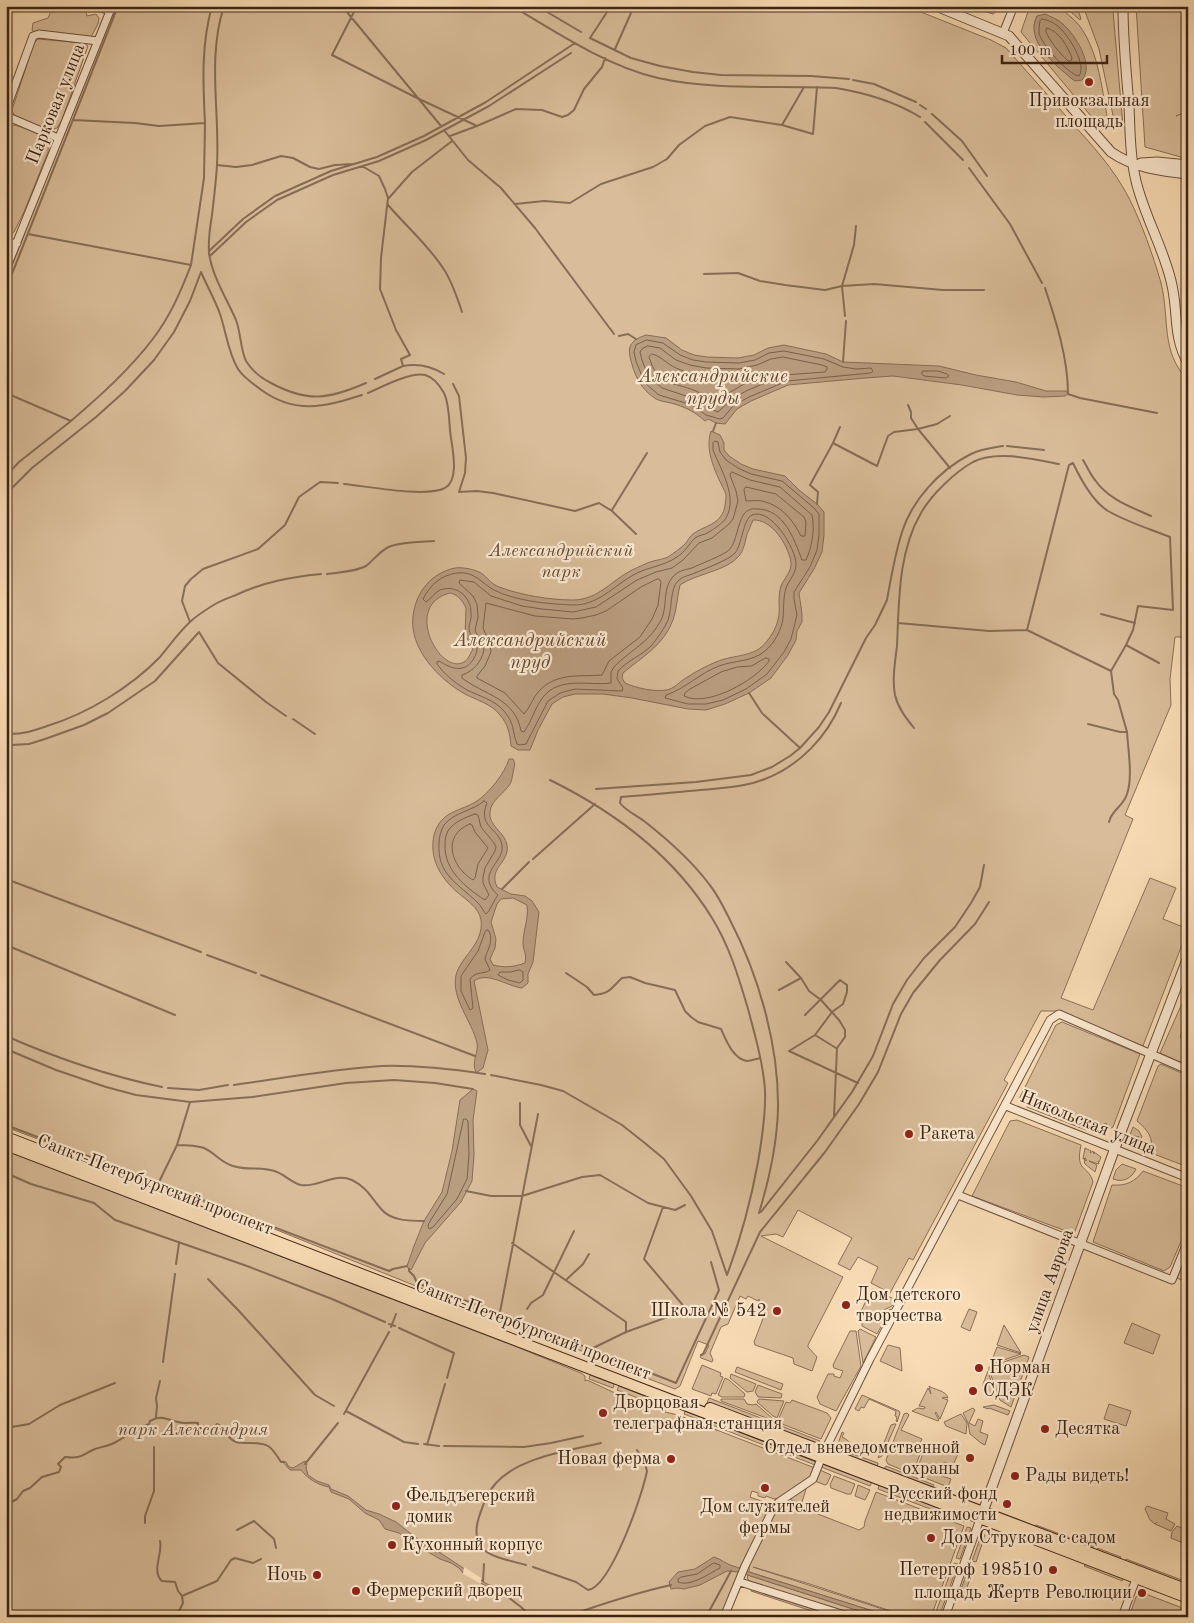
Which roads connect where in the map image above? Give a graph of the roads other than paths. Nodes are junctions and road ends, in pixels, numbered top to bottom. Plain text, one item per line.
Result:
1 (95, 6) edge
2 (936, 6) edge
3 (1014, 6) edge
4 (1122, 6) edge
5 (111, 9) edge
6 (1004, 32) junction
7 (98, 41) junction
8 (6, 110) edge
9 (6, 116) edge
10 (58, 138) junction
11 (1133, 164) junction
12 (1188, 165) edge
13 (1188, 174) edge
14 (6, 243) edge
15 (17, 243) junction
16 (6, 269) edge
17 (1188, 362) edge
18 (1188, 957) edge
19 (1150, 1054) junction
20 (1188, 1070) edge
21 (1006, 1106) junction
22 (6, 1137) edge
23 (6, 1145) edge
24 (1115, 1150) junction
25 (1188, 1178) edge
26 (958, 1195) junction
27 (1188, 1240) edge
28 (1080, 1244) junction
29 (822, 1455) junction
30 (981, 1516) junction
31 (741, 1579) junction
32 (1136, 1579) junction
33 (1188, 1590) edge
34 (1188, 1598) edge
35 (724, 1617) edge
36 (851, 1617) edge
37 (945, 1617) edge
38 (1122, 1617) edge

1 - 5 street
2 - 6 street
3 - 6 street
4 - 11 street
5 - 7 street, Парковая улица
6 - 11 street
7 - 8 street
7 - 10 street, Парковая улица
9 - 10 street
10 - 15 street, Парковая улица
11 - 12 street
11 - 13 street
11 - 17 street
14 - 15 street
15 - 16 street, Парковая улица
18 - 19 street, улица Аврова
19 - 20 street
19 - 21 street
19 - 24 street, улица Аврова
21 - 24 street, Никольская улица
21 - 26 street
22 - 29 main road, Санкт-Петербургский проспект
23 - 29 main road, Санкт-Петербургский проспект
24 - 25 street, Никольская улица
24 - 28 street, улица Аврова
26 - 28 street
26 - 29 street
27 - 28 street
28 - 30 street, улица Аврова
29 - 30 main road, Санкт-Петербургский проспект
29 - 31 street
30 - 32 main road, Санкт-Петербургский проспект
30 - 33 main road, Санкт-Петербургский проспект
30 - 37 street, улица Аврова
31 - 35 street
31 - 36 street
32 - 34 main road, Санкт-Петербургский проспект
32 - 38 street

